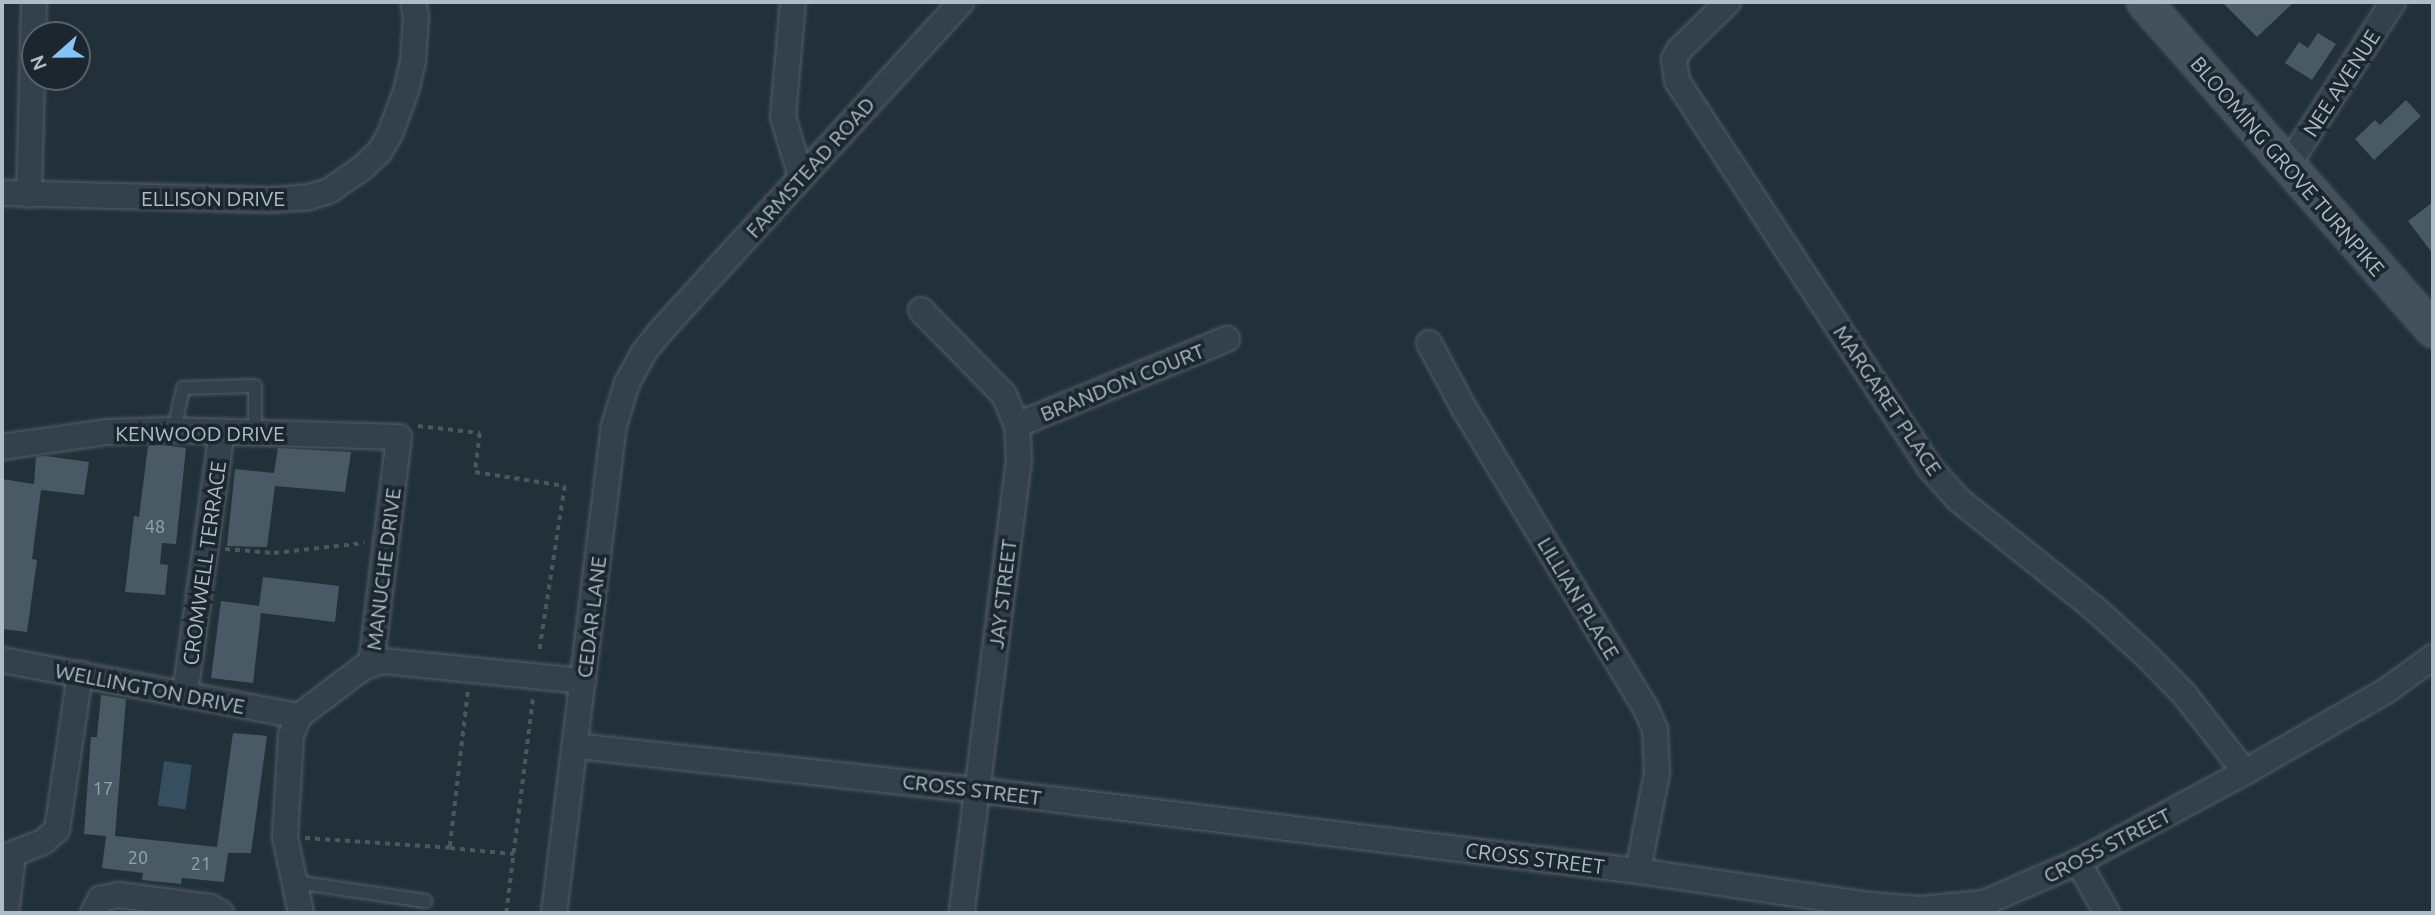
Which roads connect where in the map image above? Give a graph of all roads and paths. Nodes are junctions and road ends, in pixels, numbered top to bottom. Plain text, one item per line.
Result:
1 (34, 2) edge
2 (413, 2) edge
3 (793, 2) edge
4 (961, 2) edge
5 (1728, 2) edge
6 (2144, 2) edge
7 (2393, 2) edge
8 (2288, 165) junction
9 (801, 177) junction
10 (2, 193) edge
11 (29, 195) junction
12 (920, 310) dead end
13 (2433, 330) edge
14 (660, 332) joint
15 (1227, 339) dead end
16 (1429, 343) dead end
17 (1017, 425) junction
18 (174, 430) junction
19 (404, 431) junction
20 (222, 432) junction
21 (255, 432) junction
22 (2, 447) edge
23 (565, 486) dead end
24 (385, 546) junction
25 (222, 548) dead end
26 (2433, 657) edge
27 (2, 660) edge
28 (371, 664) junction
29 (471, 669) junction
30 (80, 674) junction
31 (583, 681) junction
32 (185, 694) junction
33 (299, 716) junction
34 (576, 746) junction
35 (2245, 772) junction
36 (978, 790) junction
37 (285, 836) junction
38 (450, 848) junction
39 (514, 854) dead end
40 (7, 857) edge
41 (2078, 862) junction
42 (1638, 871) junction
43 (295, 882) junction
44 (426, 901) dead end
45 (6, 913) edge
46 (93, 913) edge
47 (221, 913) edge
48 (301, 913) edge
49 (554, 913) edge
50 (962, 913) edge
51 (2107, 913) edge

1 - 11 street
2 - 11 street, ELLISON DRIVE
3 - 9 street
4 - 9 street, FARMSTEAD ROAD
5 - 35 street, MARGARET PLACE
6 - 8 street, BLOOMING GROVE TURNPIKE
7 - 8 street, NEE AVENUE
8 - 13 street, BLOOMING GROVE TURNPIKE
9 - 14 street, FARMSTEAD ROAD
10 - 11 street, ELLISON DRIVE
12 - 17 street, JAY STREET
14 - 31 street, CEDAR LANE
15 - 17 street, BRANDON COURT
16 - 42 street, LILLIAN PLACE
17 - 36 street, JAY STREET
18 - 20 street, KENWOOD DRIVE
18 - 21 lane
18 - 22 street, KENWOOD DRIVE
19 - 21 street, KENWOOD DRIVE
19 - 23 path
19 - 24 street, MANUCHE DRIVE
20 - 21 street, KENWOOD DRIVE
20 - 32 street, CROMWELL TERRACE
24 - 25 path
24 - 28 street, MANUCHE DRIVE
26 - 35 street, CROSS STREET
27 - 30 street, WELLINGTON DRIVE
28 - 29 street
28 - 33 street, MANUCHE DRIVE
29 - 31 street
29 - 38 path
30 - 32 street, WELLINGTON DRIVE
30 - 40 street
31 - 34 street, CEDAR LANE
32 - 33 street, WELLINGTON DRIVE
33 - 37 street
34 - 36 street, CROSS STREET
34 - 49 street, CEDAR LANE
35 - 41 street, CROSS STREET
36 - 42 street, CROSS STREET
36 - 50 street, JAY STREET
37 - 38 path
37 - 43 street
38 - 39 path
40 - 45 street
41 - 42 street, CROSS STREET
41 - 51 street
43 - 44 lane
43 - 48 street
46 - 47 street

